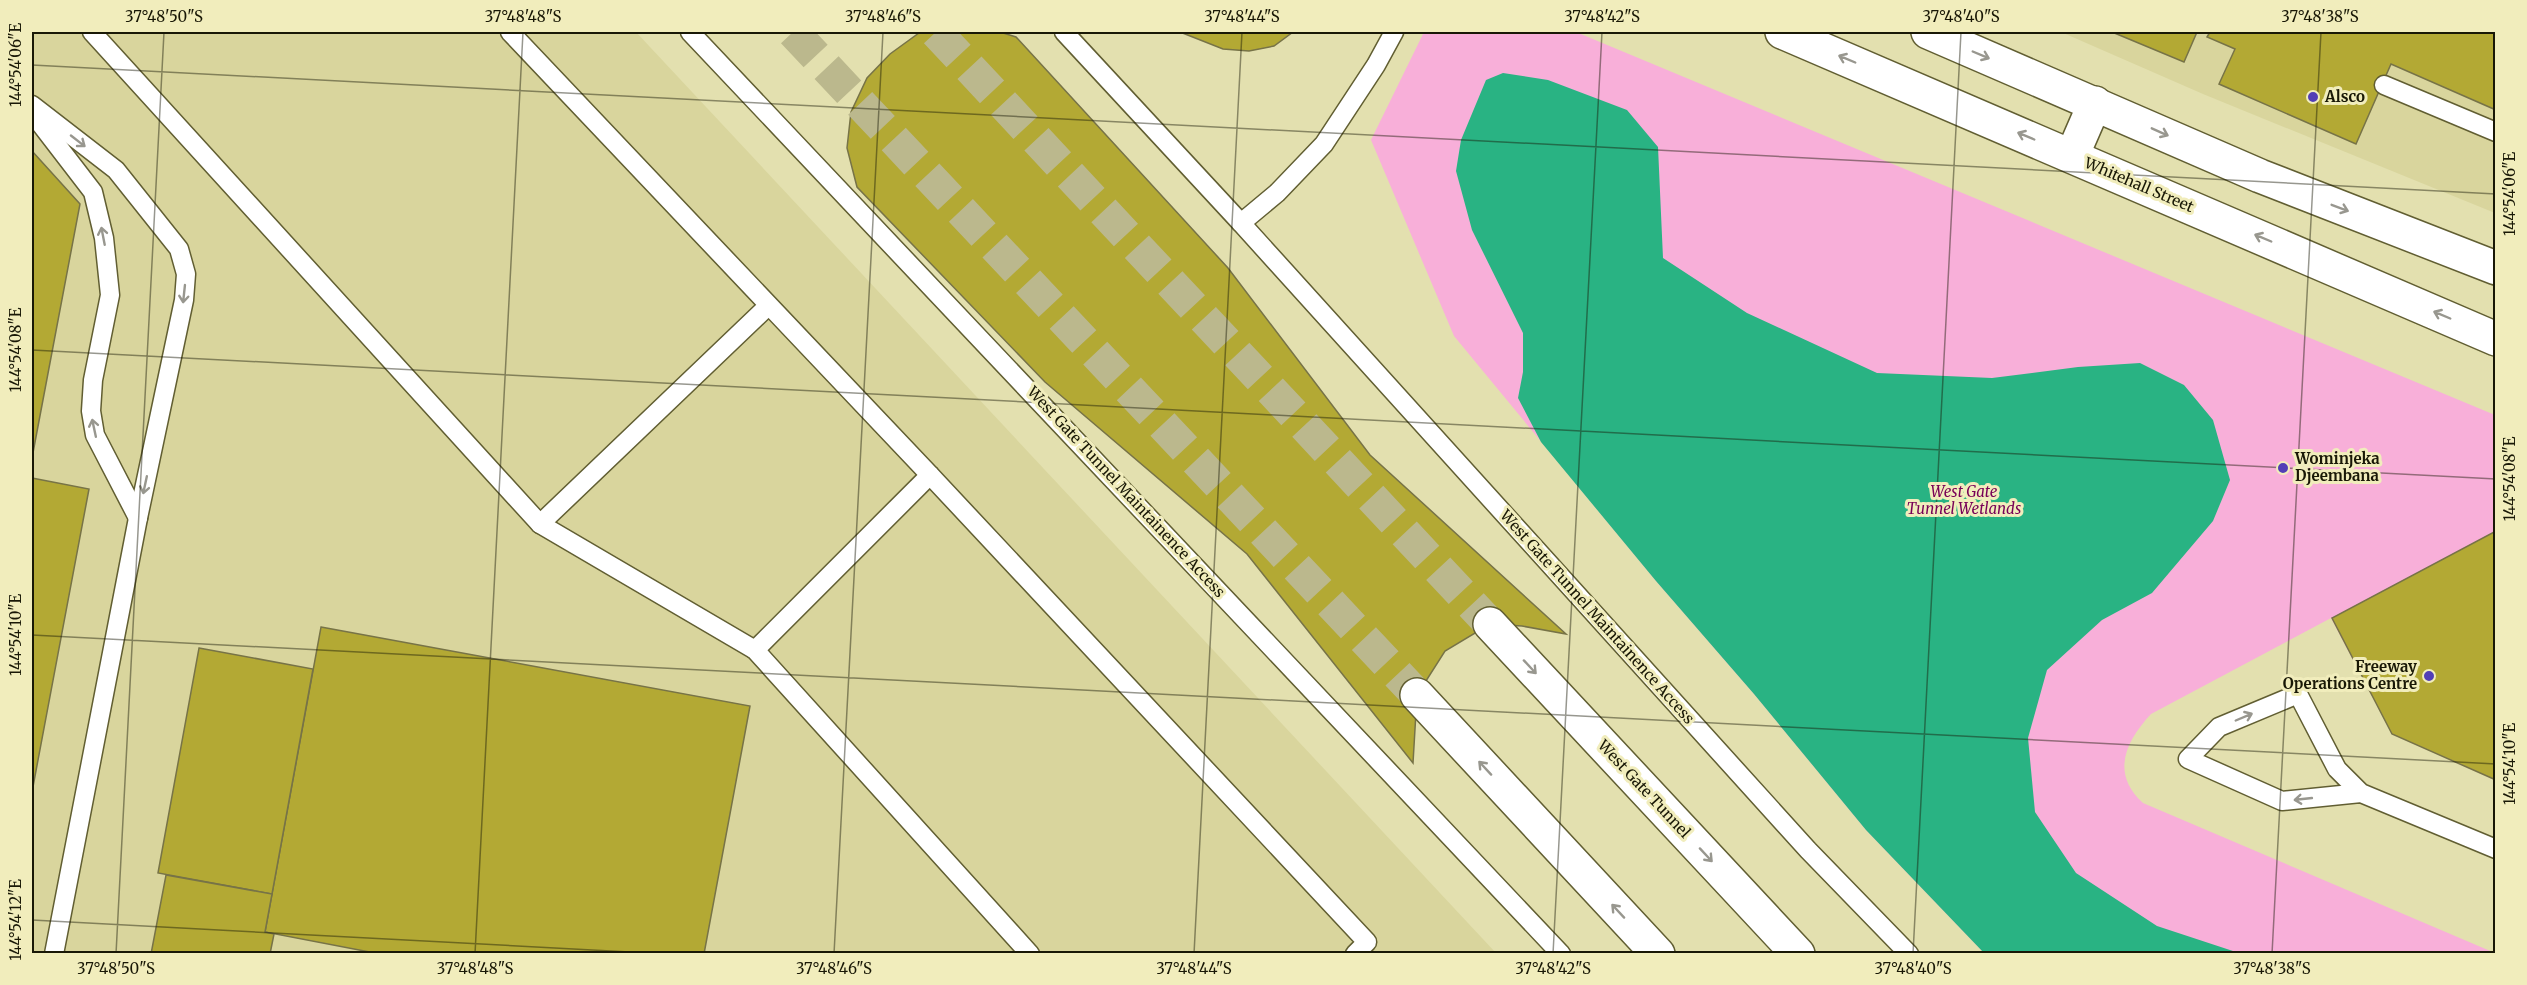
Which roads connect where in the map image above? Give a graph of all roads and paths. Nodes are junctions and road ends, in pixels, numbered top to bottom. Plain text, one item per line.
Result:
1 (92, 32) edge
2 (510, 32) edge
3 (690, 32) edge
4 (1064, 32) edge
5 (1394, 32) edge
6 (1782, 32) edge
7 (1928, 32) edge
8 (2384, 86) dead end
9 (2095, 103) junction
10 (32, 105) edge
11 (32, 112) edge
12 (2496, 132) edge
13 (2072, 156) junction
14 (1241, 223) junction
15 (2496, 268) edge
16 (768, 306) junction
17 (2496, 339) edge
18 (930, 475) junction
19 (138, 518) junction
20 (540, 524) junction
21 (1490, 624) tunnel mouth
22 (755, 650) junction
23 (1417, 695) tunnel mouth
24 (2361, 793) junction
25 (2496, 849) edge
26 (54, 954) edge
27 (1030, 954) edge
28 (1355, 954) edge
29 (1561, 954) edge
30 (1658, 954) edge
31 (1798, 954) edge
32 (1909, 954) edge

1 - 20 lane
2 - 16 lane
3 - 29 lane, West Gate Tunnel Maintainence Access
4 - 14 lane, West Gate Tunnel Maintainence Access
5 - 14 lane
13 -> 6 main road, Whitehall Street
7 -> 9 main road
8 - 12 lane
9 - 13 main road
9 -> 15 main road
10 -> 19 lane
19 -> 11 lane
17 -> 13 main road, Whitehall Street
14 - 32 lane, West Gate Tunnel Maintainence Access
16 - 18 lane
16 - 20 lane
18 - 22 lane
18 - 28 lane
19 - 26 lane
20 - 22 lane
21 -> 31 main road, West Gate Tunnel
22 - 27 lane
30 -> 23 main road
24 -> 24 lane
24 - 25 lane

